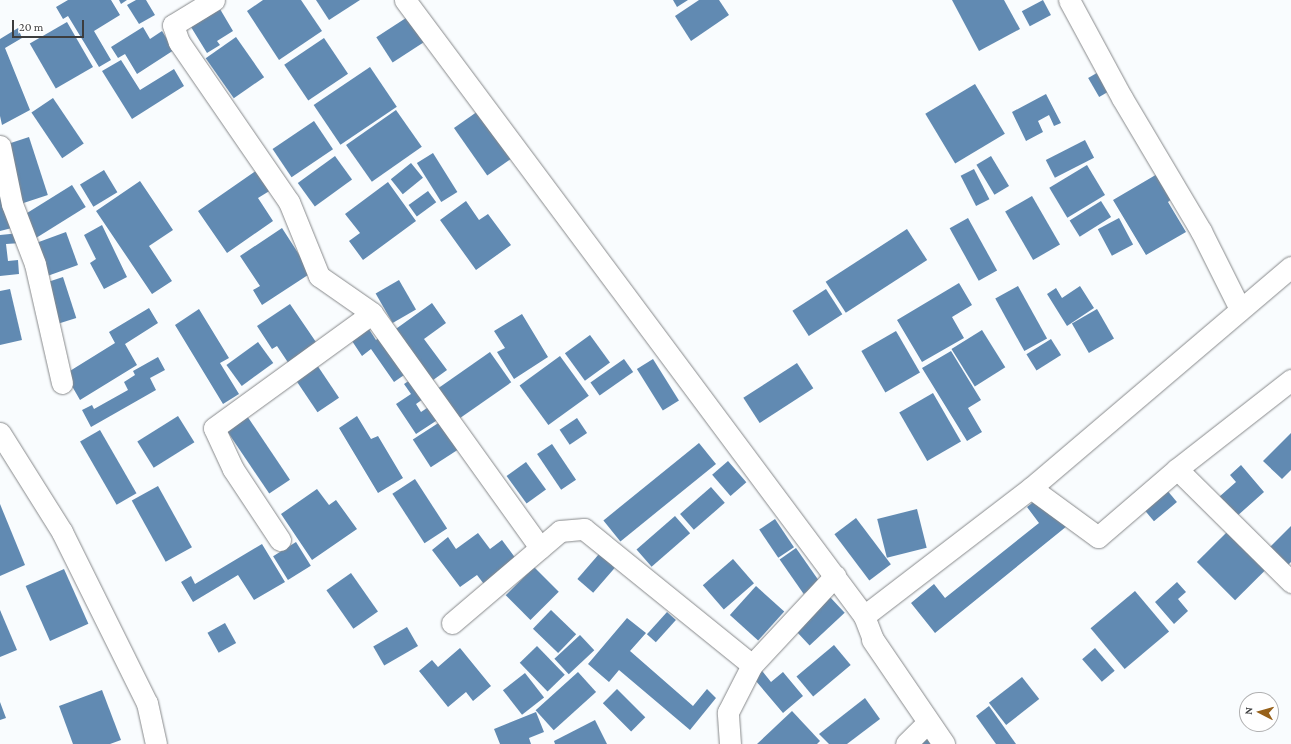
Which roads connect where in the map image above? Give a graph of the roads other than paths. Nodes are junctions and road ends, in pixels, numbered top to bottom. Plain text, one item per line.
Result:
1 (214, 0) edge
2 (405, 0) edge
3 (1069, 0) edge
4 (0, 146) edge
5 (1291, 267) edge
6 (1240, 309) junction
7 (372, 314) junction
8 (1291, 380) edge
9 (62, 383) dead end
10 (0, 432) edge
11 (1177, 469) junction
12 (1031, 488) junction
13 (280, 540) dead end
14 (540, 548) junction
15 (835, 576) junction
16 (1291, 582) edge
17 (864, 616) junction
18 (452, 623) dead end
19 (873, 640) joint
20 (752, 665) junction
21 (928, 722) junction
22 (156, 744) edge
23 (730, 744) edge
24 (906, 744) edge
25 (944, 744) edge

1 - 7 street
2 - 15 street
3 - 6 street
4 - 9 street
5 - 6 street
6 - 12 street
7 - 13 street
7 - 14 street
8 - 11 street
10 - 22 street
11 - 12 street
11 - 16 street
12 - 17 street
14 - 18 street
14 - 20 street
15 - 17 street
15 - 20 street
17 - 19 street
19 - 21 street
20 - 23 street
21 - 24 street
21 - 25 street

